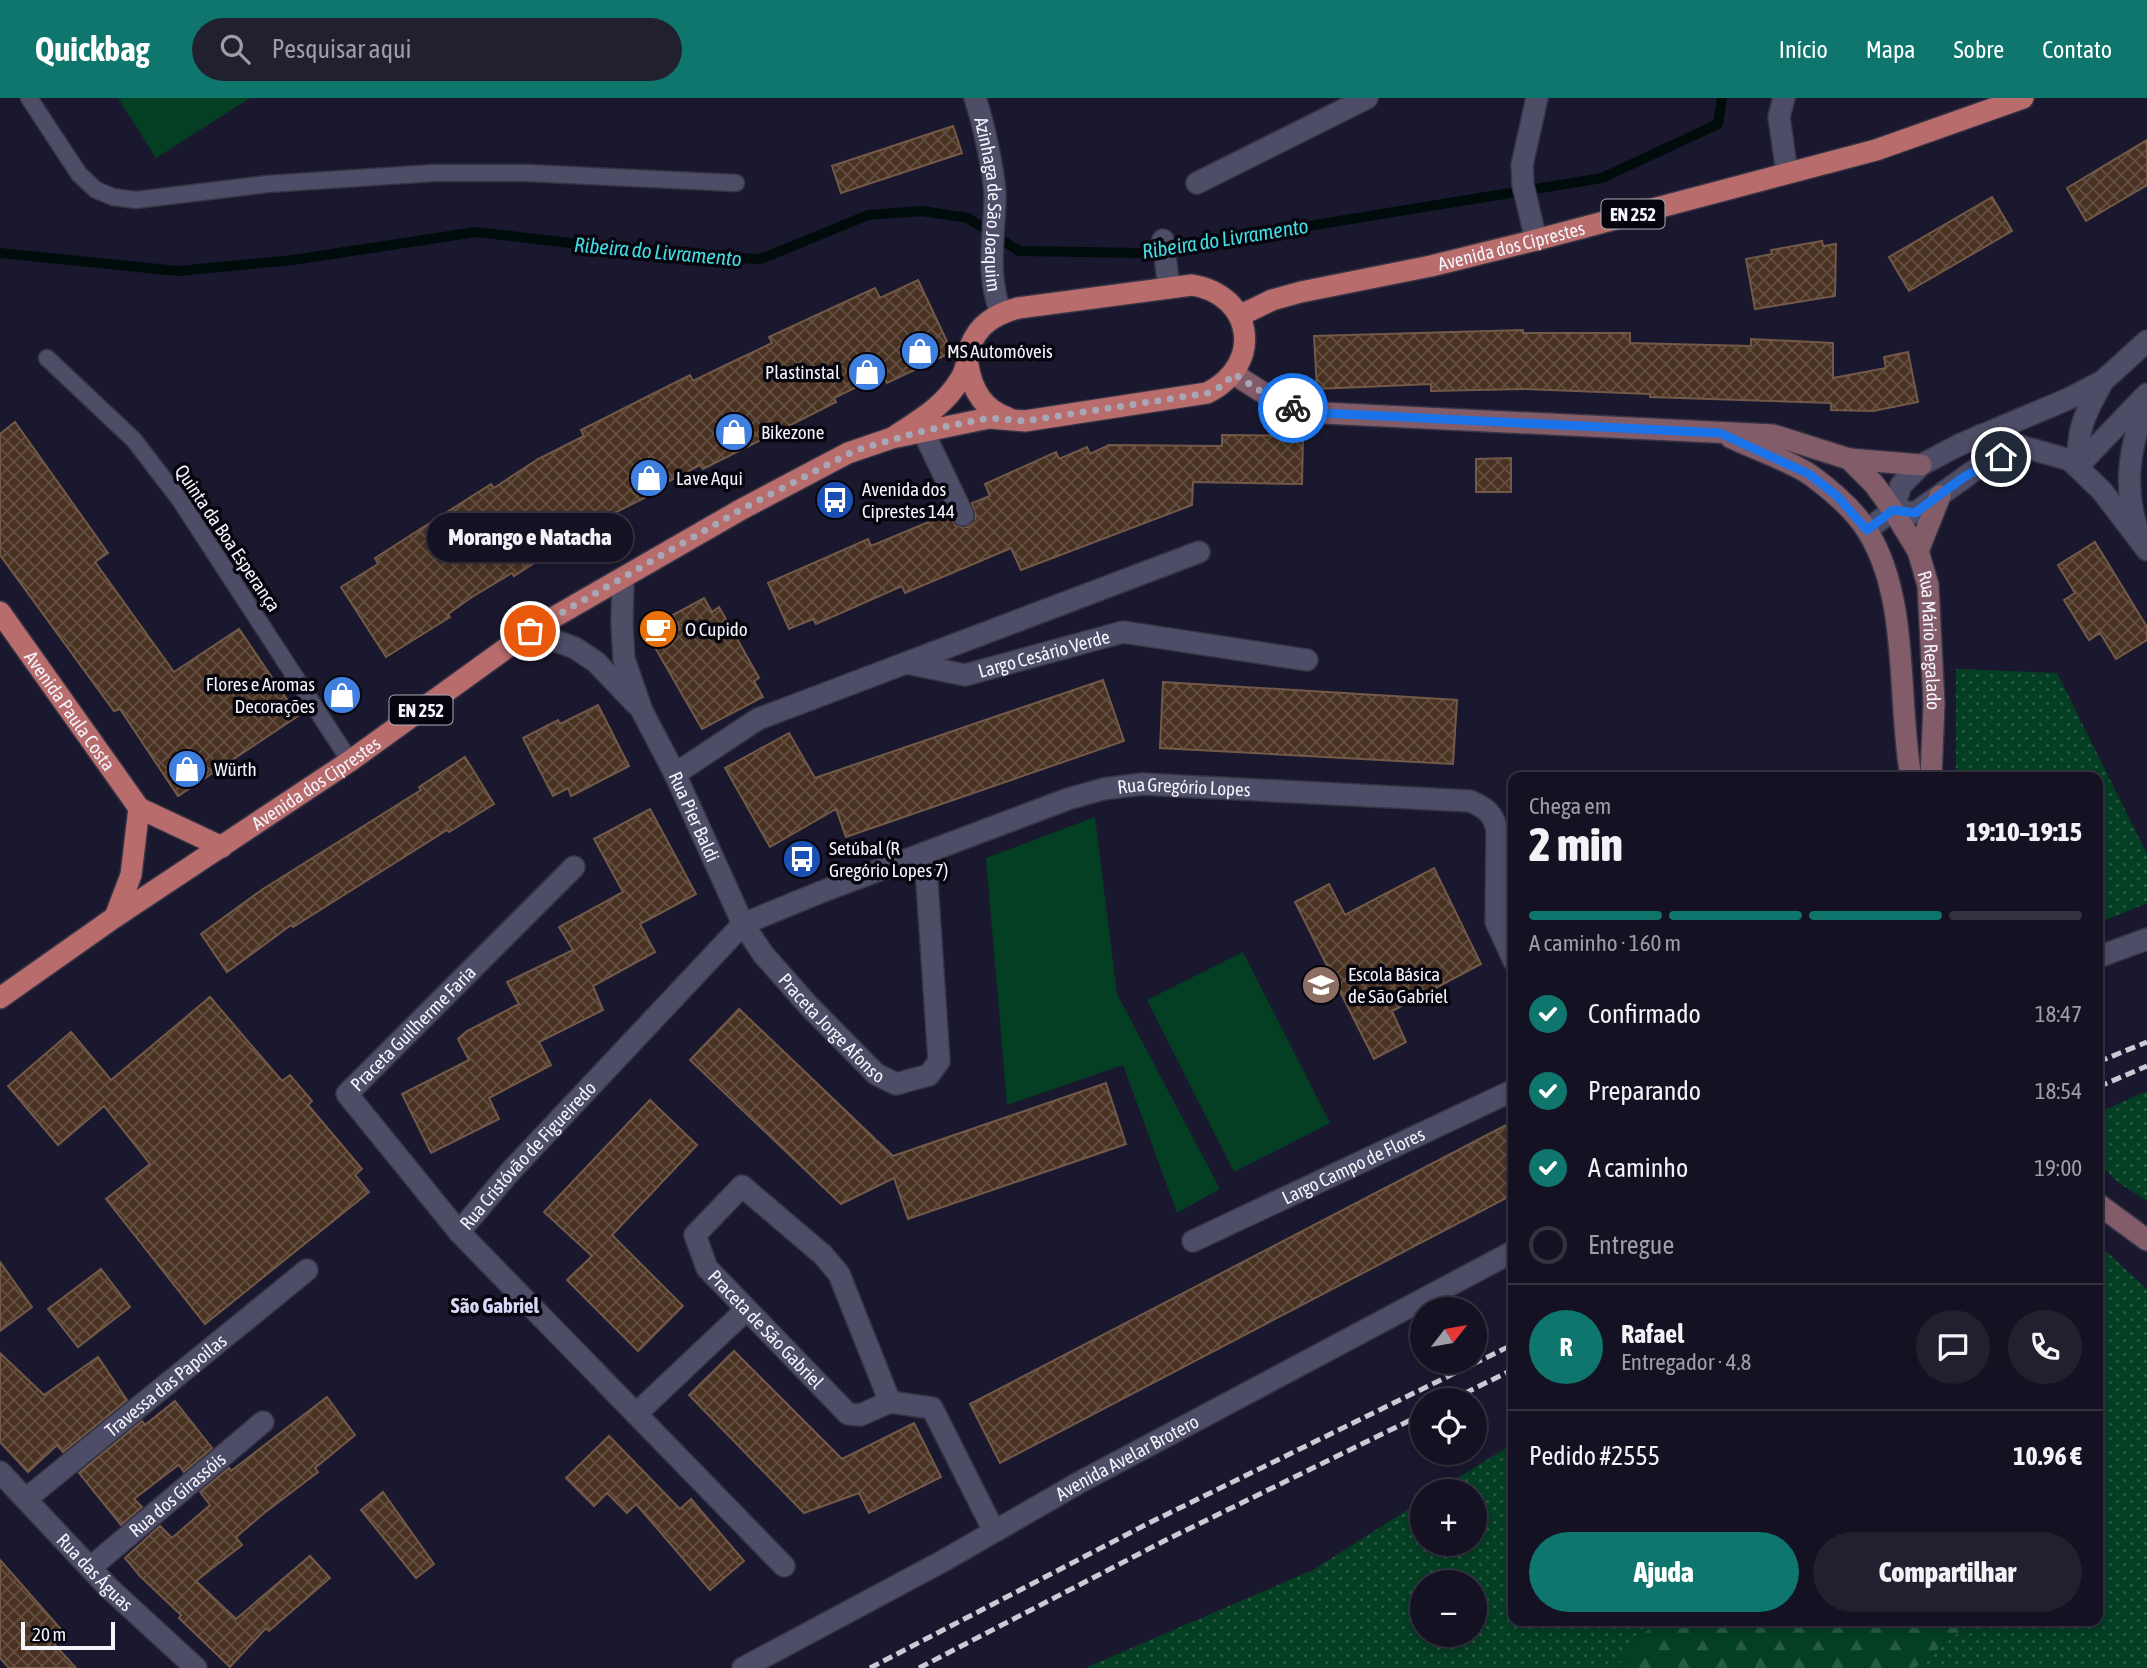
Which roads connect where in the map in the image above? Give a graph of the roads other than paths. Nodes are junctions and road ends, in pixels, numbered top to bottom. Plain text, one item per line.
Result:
1 (29, 98) edge
2 (975, 98) edge
3 (1367, 98) edge
4 (1536, 98) edge
5 (1784, 98) edge
6 (2023, 98) edge
7 (1787, 173) junction
8 (736, 183) dead end
9 (1197, 183) dead end
10 (1163, 240) dead end
11 (1536, 240) junction
12 (1168, 277) junction
13 (1001, 313) junction
14 (1239, 316) junction
15 (2147, 341) edge
16 (47, 358) dead end
17 (968, 365) junction
18 (1234, 374) junction
19 (2103, 381) junction
20 (2147, 394) edge
21 (1011, 419) junction
22 (923, 431) junction
23 (1720, 433) junction
24 (1982, 435) junction
25 (892, 438) junction
26 (2023, 447) junction
27 (1849, 459) junction
28 (1921, 465) junction
29 (2078, 466) junction
30 (1940, 496) junction
31 (1893, 510) junction
32 (963, 515) dead end
33 (1867, 530) junction
34 (2145, 547) edge
35 (1918, 551) junction
36 (1199, 552) dead end
37 (623, 578) junction
38 (0, 612) edge
39 (530, 631) junction
40 (1307, 660) dead end
41 (905, 663) junction
42 (642, 711) junction
43 (350, 761) junction
44 (1911, 772) edge
45 (1931, 772) edge
46 (675, 774) junction
47 (139, 808) junction
48 (222, 847) junction
49 (925, 853) junction
50 (574, 867) dead end
51 (115, 917) junction
52 (743, 924) junction
53 (2147, 939) edge
54 (1508, 948) edge
55 (2103, 955) edge
56 (0, 998) edge
57 (1508, 1093) edge
58 (2103, 1208) edge
59 (459, 1232) junction
60 (2147, 1240) edge
61 (1193, 1241) dead end
62 (1508, 1254) edge
63 (307, 1270) dead end
64 (746, 1310) junction
65 (890, 1402) junction
66 (636, 1414) junction
67 (263, 1422) dead end
68 (3, 1480) edge
69 (26, 1499) junction
70 (994, 1531) junction
71 (784, 1566) dead end
72 (90, 1568) junction
73 (196, 1668) edge
74 (743, 1668) edge

1 - 8 lane
2 - 13 street, Azinhaga de São Joaquim
3 - 9 street
4 - 11 street
5 - 7 street
6 - 7 main road, Avenida dos Ciprestes / EN 252
7 - 11 main road, Avenida dos Ciprestes / EN 252
10 - 12 street
11 - 14 main road, Avenida dos Ciprestes / EN 252
12 - 13 main road, Avenida dos Ciprestes / EN 252
12 - 14 main road, Avenida dos Ciprestes / EN 252
13 - 17 main road, Avenida dos Ciprestes / EN 252
14 - 18 main road
15 - 19 street
16 - 43 lane, Quinta da Boa Esperança
17 - 21 main road
17 - 25 main road, Avenida dos Ciprestes / EN 252
18 - 21 main road, Avenida dos Ciprestes / EN 252
18 - 23 main road
19 - 24 street
19 - 29 street
20 - 29 street
20 - 34 street
21 - 22 main road, Avenida dos Ciprestes / EN 252
22 - 25 main road, Avenida dos Ciprestes / EN 252
22 - 32 street
23 - 27 main road
23 - 33 main road, Rua Mário Regalado
24 - 26 street
24 - 28 street
25 - 37 main road, Avenida dos Ciprestes / EN 252
26 - 29 street
26 - 30 street
27 - 28 main road
27 - 31 main road, Rua Mário Regalado
28 - 31 street
29 - 34 street
30 - 31 street
30 - 35 main road
31 - 33 street
31 - 35 main road, Rua Mário Regalado
33 - 44 main road, Rua Mário Regalado
35 - 45 main road, Rua Mário Regalado
36 - 41 street, Largo Cesário Verde
37 - 39 main road, Avenida dos Ciprestes / EN 252
37 - 42 street, Rua Pier Baldi
38 - 47 main road, Avenida Paula Costa
39 - 42 street, Rua Pier Baldi
39 - 43 main road, Avenida dos Ciprestes / EN 252
40 - 41 street, Largo Cesário Verde
41 - 46 street, Largo Cesário Verde
42 - 46 street, Rua Pier Baldi
43 - 48 main road, Avenida dos Ciprestes / EN 252
46 - 52 street, Rua Pier Baldi
47 - 48 main road
47 - 51 main road
48 - 51 main road, Avenida dos Ciprestes / EN 252
49 - 52 street, Rua Gregório Lopes
49 - 52 street, Praceta Jorge Afonso
49 - 54 street, Rua Gregório Lopes
50 - 59 street, Praceta Guilherme Faria
51 - 56 main road, Avenida dos Ciprestes / EN 252
52 - 59 street, Rua Cristóvão de Figueiredo
53 - 55 street
57 - 61 street, Largo Campo de Flores
58 - 60 main road
59 - 66 street, Rua Cristóvão de Figueiredo
62 - 70 street, Avenida Avelar Brotero
63 - 69 street, Travessa das Papoilas
64 - 65 street, Praceta de São Gabriel
64 - 65 street, Praceta de São Gabriel
64 - 66 street
65 - 70 street, Praceta de São Gabriel
66 - 71 street, Rua Cristóvão de Figueiredo
67 - 72 street, Rua dos Girassóis
68 - 69 street, Rua das Águas
69 - 72 street, Rua das Águas
70 - 74 street, Avenida Avelar Brotero
72 - 73 street, Rua das Águas

